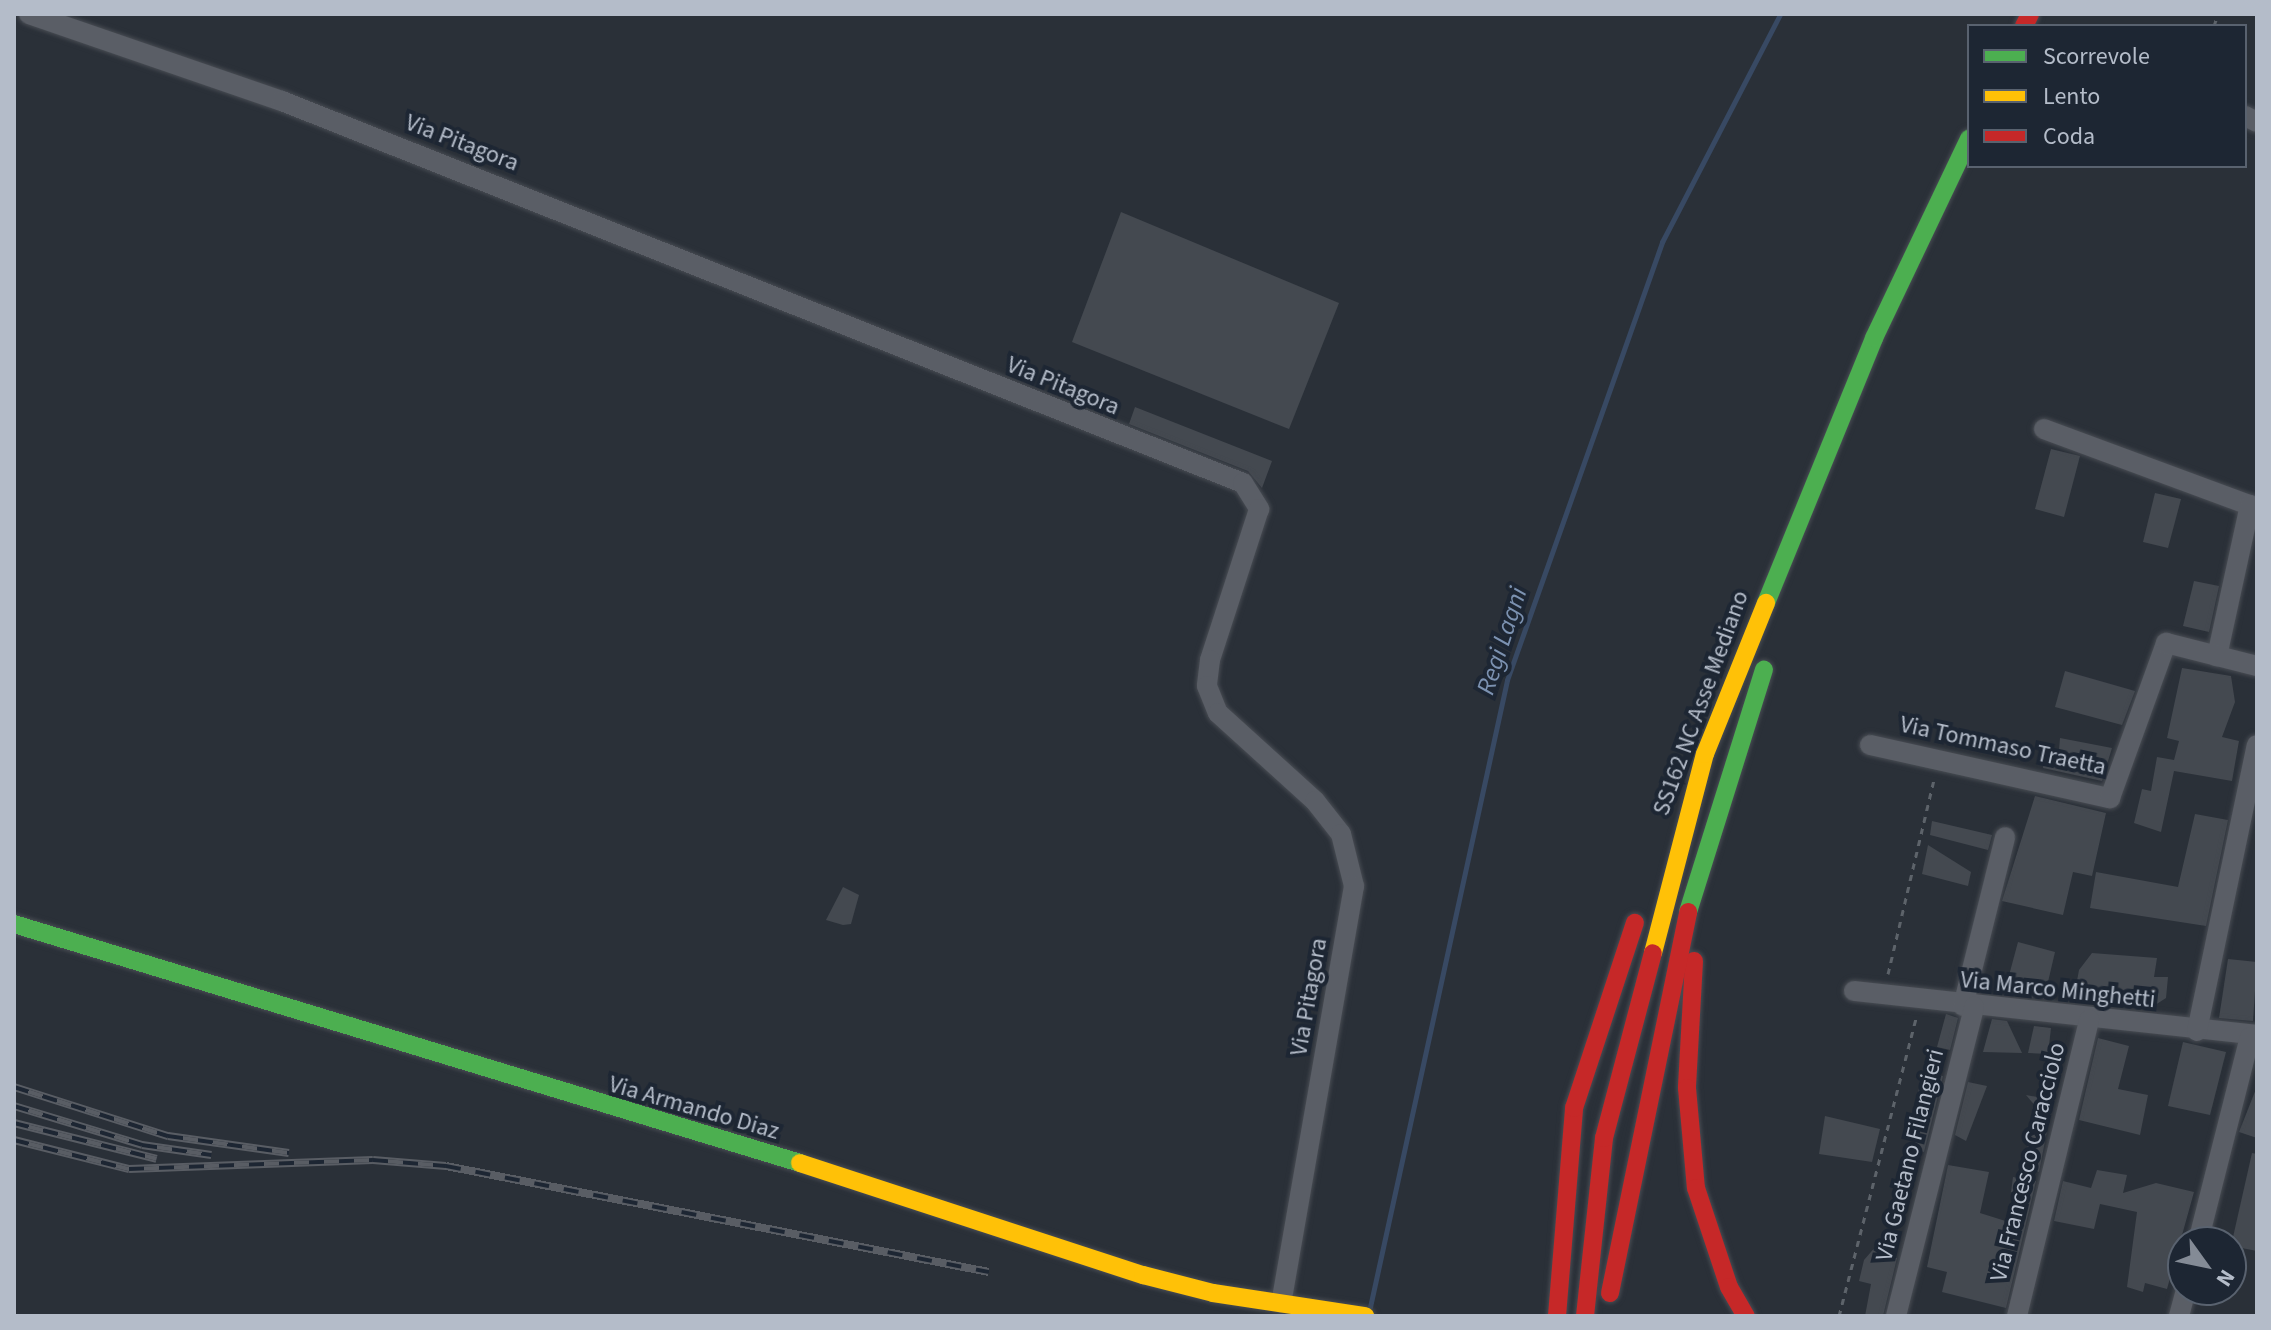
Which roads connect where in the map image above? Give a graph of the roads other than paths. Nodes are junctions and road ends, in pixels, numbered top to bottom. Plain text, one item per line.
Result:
1 (29, 14) edge
2 (1967, 143) edge
3 (2044, 429) dead end
4 (1830, 502) dead end
5 (2248, 556) edge
6 (2217, 656) junction
7 (2257, 666) edge
8 (1870, 745) dead end
9 (2257, 745) edge
10 (1705, 754) junction
11 (1737, 754) junction
12 (2250, 803) edge
13 (2005, 837) dead end
14 (14, 924) edge
15 (1854, 991) dead end
16 (1968, 1007) junction
17 (2089, 1020) junction
18 (2197, 1031) junction
19 (2254, 1036) edge
20 (2202, 1226) edge
21 (1281, 1303) junction
22 (1365, 1316) edge
23 (1557, 1316) edge
24 (1585, 1316) edge
25 (1608, 1316) edge
26 (1746, 1316) edge
27 (1896, 1316) edge
28 (2017, 1316) edge

1 - 21 street, Via Pitagora
2 - 10 main road, SS162 NC Asse Mediano
3 - 5 street
4 - 11 main road, SS162 NC Asse Mediano
5 - 6 street
6 - 7 street, Via Tommaso Traetta
6 - 8 street, Via Tommaso Traetta
9 - 12 street
10 - 23 main road
10 - 24 main road, SS162 NC Asse Mediano
11 - 25 main road, SS162 NC Asse Mediano
11 - 26 main road
12 - 18 street
13 - 16 street, Via Gaetano Filangieri
14 - 21 main road, Via Armando Diaz
15 - 16 street, Via Marco Minghetti
16 - 17 street, Via Marco Minghetti
16 - 27 street, Via Gaetano Filangieri
17 - 18 street, Via Marco Minghetti
17 - 28 street, Via Francesco Caracciolo
18 - 19 street, Via Marco Minghetti
19 - 20 street
21 - 22 main road, Via Armando Diaz

